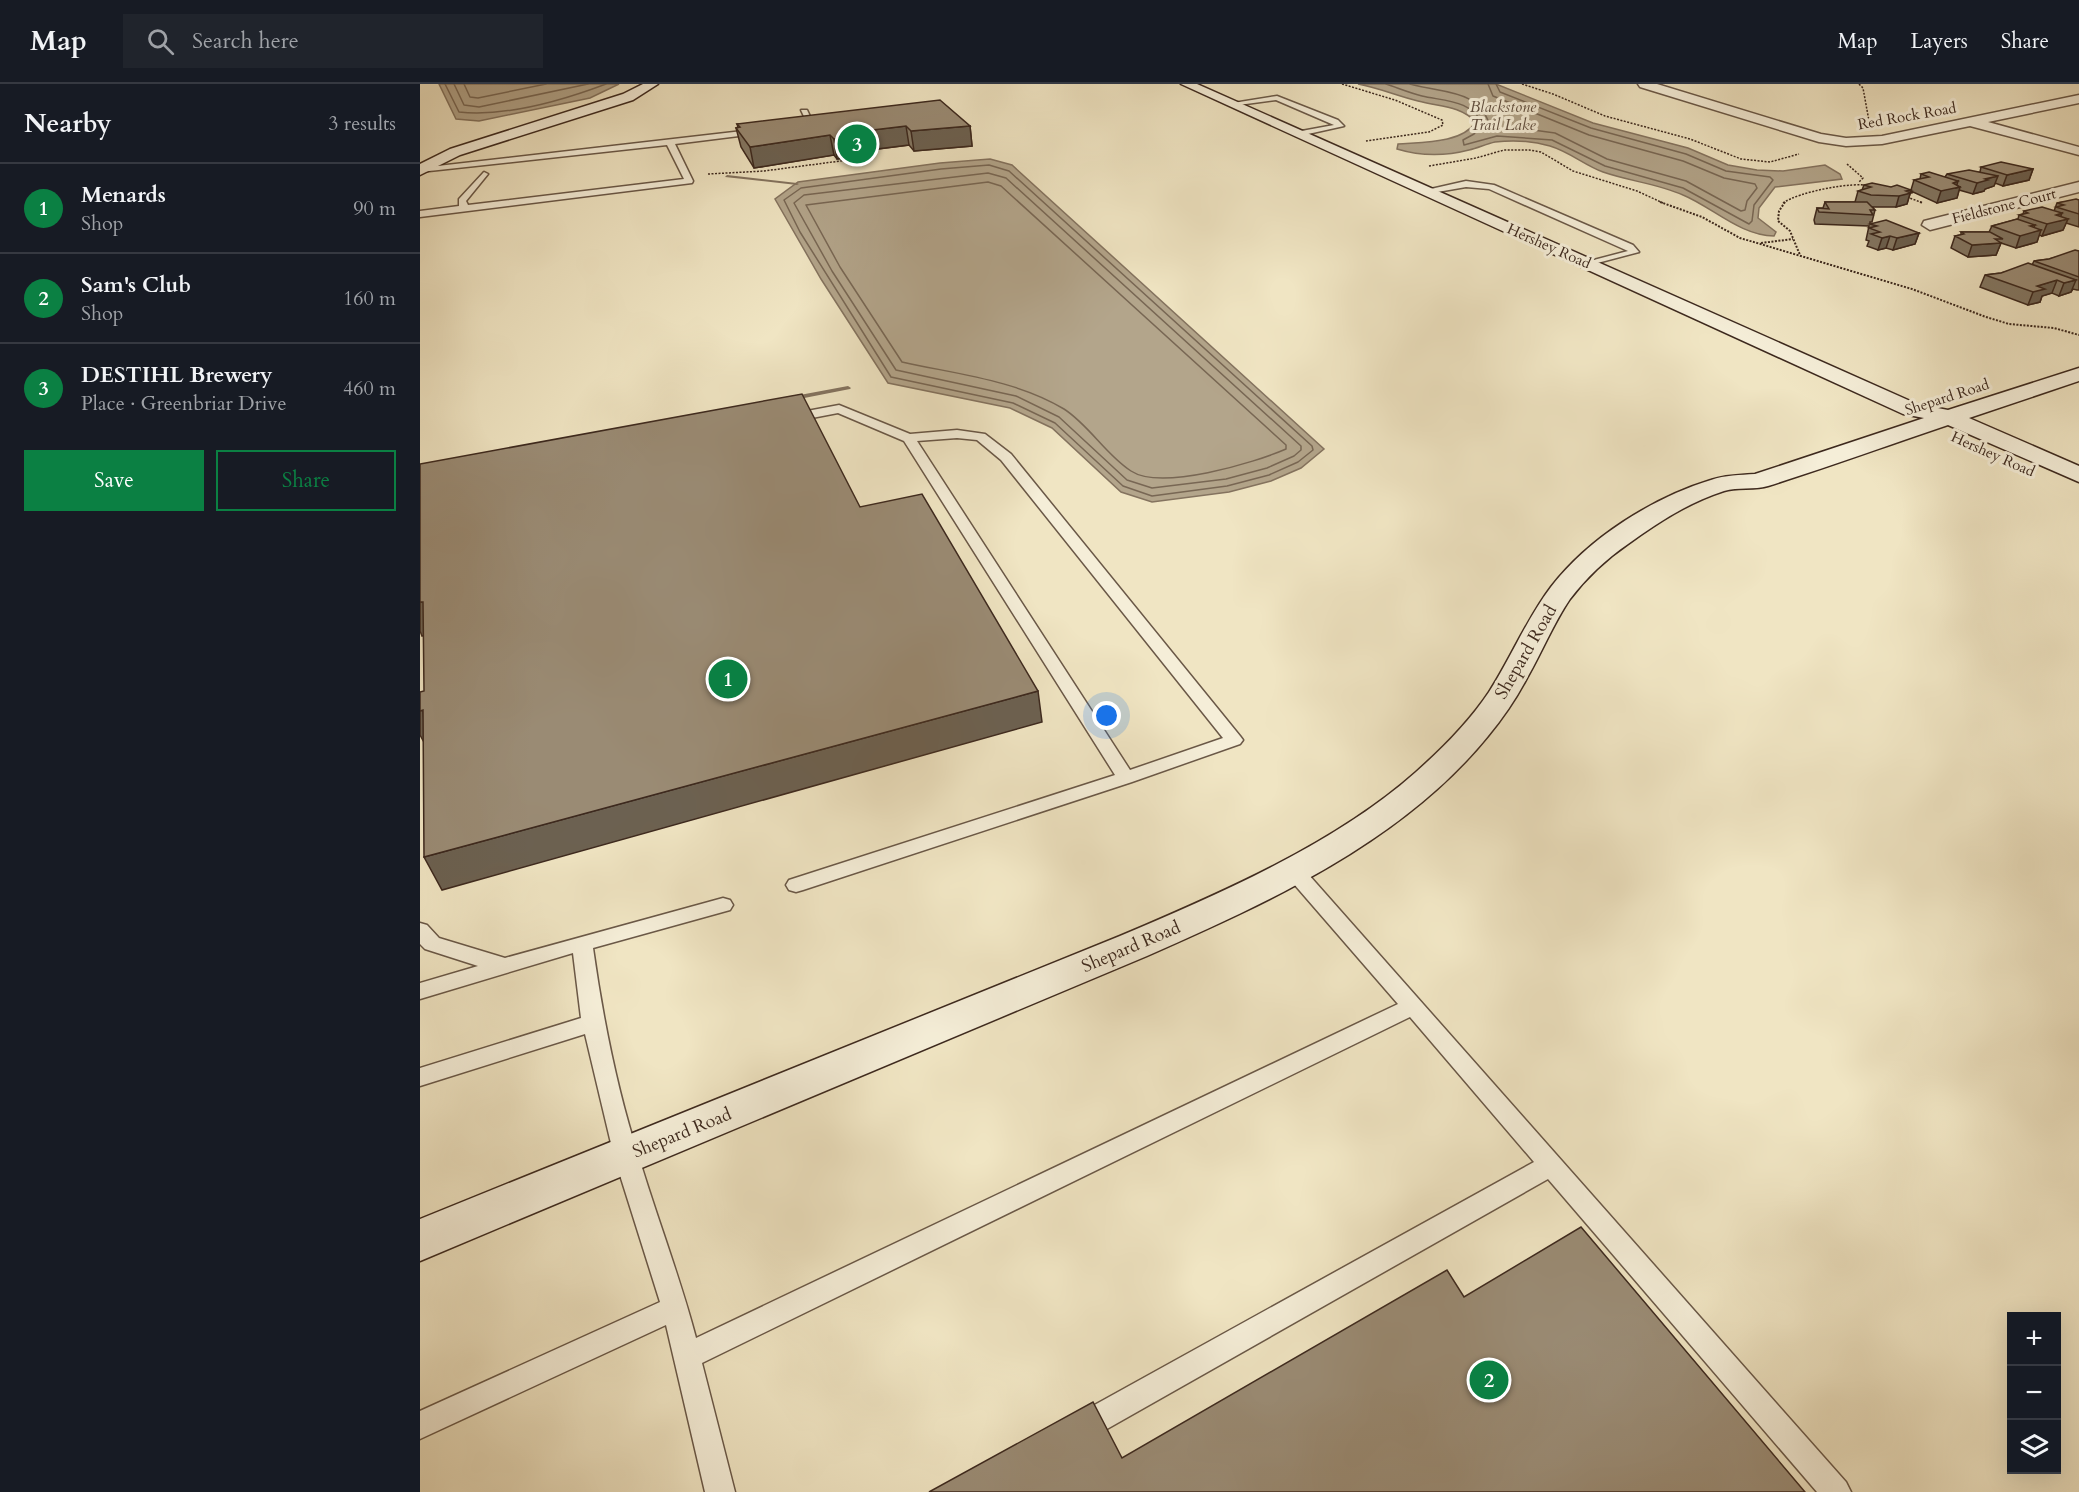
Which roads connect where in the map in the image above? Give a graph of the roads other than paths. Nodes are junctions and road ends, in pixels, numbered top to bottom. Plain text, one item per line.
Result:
1 (652, 84) edge
2 (1187, 84) edge
3 (1644, 84) edge
4 (2079, 99) edge
5 (1231, 104) junction
6 (804, 112) dead end
7 (1977, 121) junction
8 (823, 124) edge
9 (812, 125) junction
10 (800, 127) edge
11 (765, 131) edge
12 (1299, 134) junction
13 (670, 142) junction
14 (2079, 145) edge
15 (2079, 151) edge
16 (420, 170) edge
17 (484, 174) dead end
18 (2079, 187) edge
19 (1426, 191) junction
20 (464, 208) junction
21 (420, 214) edge
22 (1930, 225) dead end
23 (1589, 264) junction
24 (2079, 363) edge
25 (2079, 374) edge
26 (1929, 417) junction
27 (780, 420) edge
28 (909, 438) junction
29 (2079, 475) edge
30 (2079, 492) edge
31 (1126, 777) junction
32 (1294, 871) junction
33 (796, 885) dead end
34 (723, 904) dead end
35 (420, 930) edge
36 (582, 943) junction
37 (505, 966) junction
38 (420, 991) edge
39 (1413, 1005) junction
40 (593, 1023) junction
41 (420, 1077) edge
42 (626, 1156) junction
43 (1551, 1165) junction
44 (420, 1240) edge
45 (675, 1308) junction
46 (687, 1356) junction
47 (420, 1425) edge
48 (1061, 1439) edge
49 (720, 1492) edge
50 (1836, 1492) edge

1 - 16 street
2 - 5 street, Hershey Road
3 - 7 street, Red Rock Road
4 - 7 street, Red Rock Road
5 - 12 street, Hershey Road
5 - 12 lane
6 - 9 lane
7 - 14 street
7 - 15 street
8 - 9 lane
9 - 10 lane
11 - 13 lane
12 - 19 street, Hershey Road
13 - 16 lane
13 - 20 lane
17 - 20 lane
18 - 22 street, Fieldstone Court
19 - 23 street, Hershey Road
19 - 23 lane
20 - 21 lane
23 - 26 street, Hershey Road
24 - 26 street, Shepard Road
25 - 26 street, Shepard Road
26 - 29 street, Hershey Road
26 - 30 street, Hershey Road
26 - 32 street, Shepard Road
27 - 28 lane
28 - 31 lane
28 - 31 lane
31 - 33 lane
32 - 39 lane
32 - 42 street, Shepard Road
34 - 36 lane
35 - 37 lane
36 - 37 lane
36 - 40 lane
37 - 38 lane
39 - 43 lane
39 - 46 lane
40 - 41 lane
40 - 42 lane
42 - 44 street, Shepard Road
42 - 45 lane
43 - 48 lane
43 - 50 lane
45 - 46 lane
45 - 47 lane
46 - 49 lane

